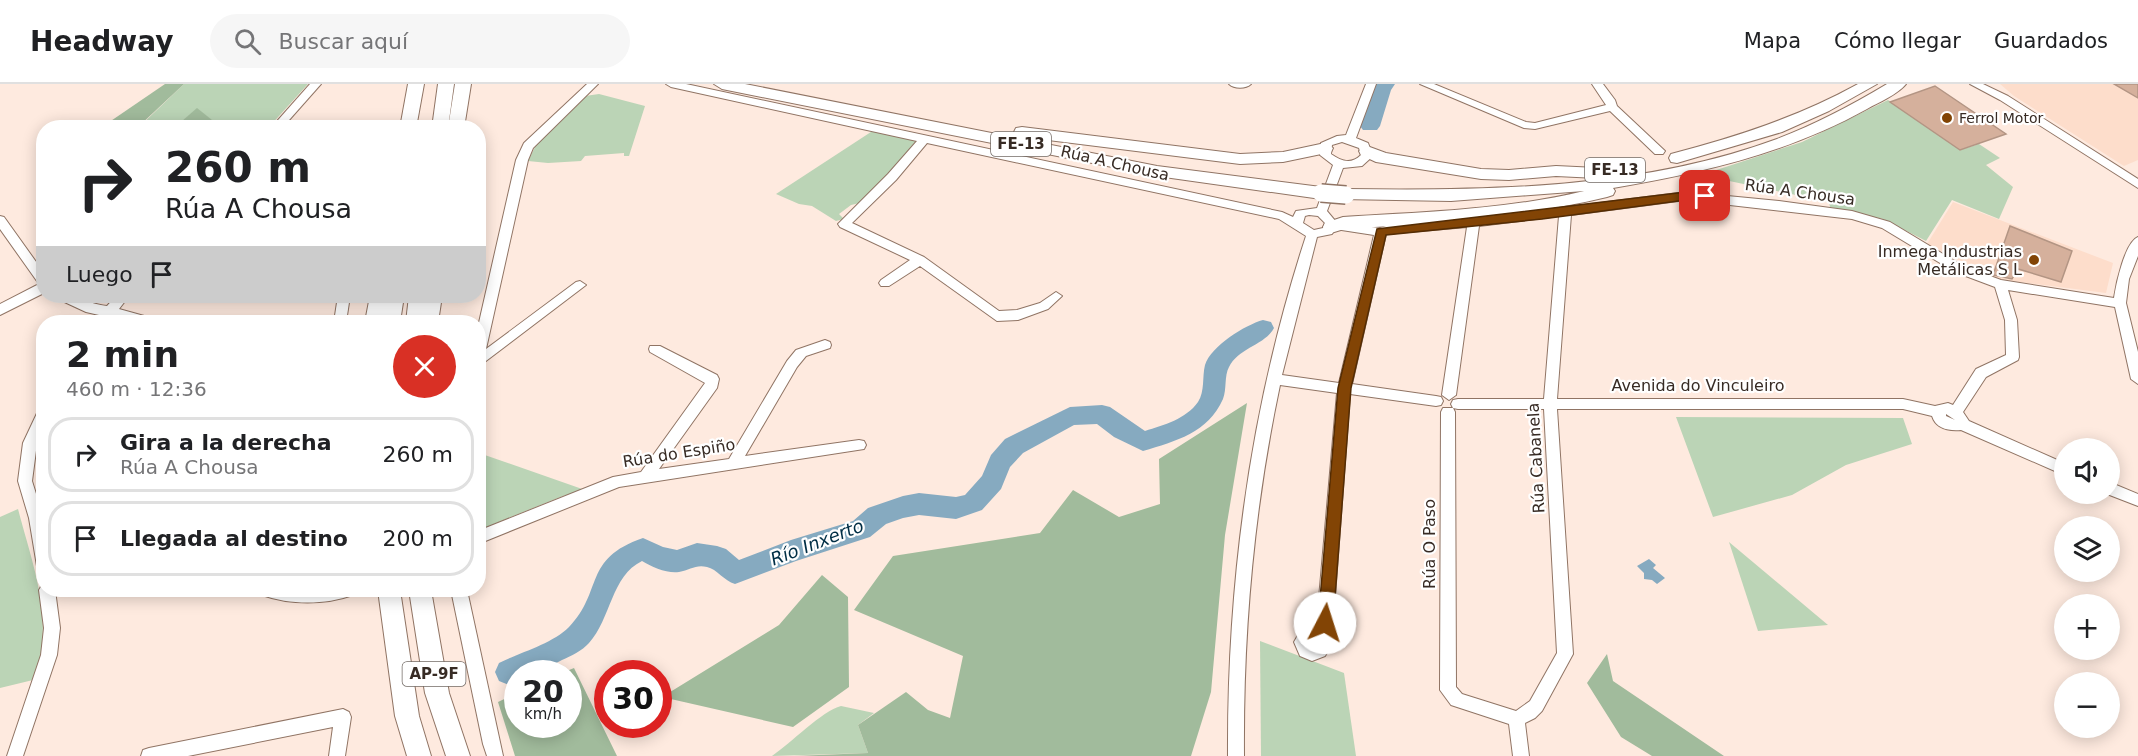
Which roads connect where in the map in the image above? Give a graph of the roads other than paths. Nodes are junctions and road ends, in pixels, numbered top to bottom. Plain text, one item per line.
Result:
1 (316, 84) edge
2 (416, 84) edge
3 (429, 84) edge
4 (446, 84) edge
5 (463, 84) edge
6 (671, 84) edge
7 (722, 84) edge
8 (781, 84) edge
9 (1234, 84) edge
10 (1246, 84) edge
11 (1371, 84) edge
12 (1425, 84) edge
13 (1598, 84) edge
14 (1869, 84) edge
15 (1898, 84) edge
16 (1975, 84) edge
17 (1993, 84) edge
18 (593, 85) edge
19 (2018, 106) junction
20 (1612, 107) junction
21 (283, 120) edge
22 (409, 120) edge
23 (423, 120) edge
24 (441, 120) edge
25 (457, 120) edge
26 (1015, 131) junction
27 (925, 138) junction
28 (1350, 139) junction
29 (1325, 148) junction
30 (1367, 151) junction
31 (1659, 151) dead end
32 (1339, 164) junction
33 (1597, 172) junction
34 (1652, 176) junction
35 (2135, 179) edge
36 (1322, 187) junction
37 (1346, 189) junction
38 (1321, 212) junction
39 (1564, 212) junction
40 (0, 220) edge
41 (1474, 223) junction
42 (1297, 224) junction
43 (1334, 227) junction
44 (1385, 231) junction
45 (1312, 234) junction
46 (2138, 241) edge
47 (920, 260) junction
48 (36, 272) edge
49 (885, 283) dead end
50 (2000, 284) junction
51 (580, 285) dead end
52 (36, 291) edge
53 (1056, 296) dead end
54 (77, 303) edge
55 (116, 303) edge
56 (2120, 303) junction
57 (0, 310) edge
58 (110, 310) junction
59 (106, 315) edge
60 (128, 315) edge
61 (486, 324) edge
62 (825, 345) dead end
63 (655, 349) dead end
64 (486, 354) edge
65 (1274, 379) junction
66 (2138, 379) edge
67 (1344, 388) junction
68 (1452, 403) junction
69 (1550, 403) junction
70 (1959, 418) junction
71 (36, 430) edge
72 (859, 445) dead end
73 (734, 463) junction
74 (2054, 464) edge
75 (646, 476) junction
76 (2120, 493) edge
77 (2138, 500) edge
78 (36, 507) edge
79 (486, 535) edge
80 (48, 597) edge
81 (389, 597) edge
82 (421, 597) edge
83 (460, 597) edge
84 (1318, 634) dead end
85 (1516, 719) junction
86 (214, 749) edge
87 (190, 752) edge
88 (15, 756) edge
89 (149, 756) edge
90 (337, 756) edge
91 (419, 756) edge
92 (458, 756) edge
93 (495, 756) edge
94 (1236, 756) edge
95 (1521, 756) edge

1 - 21 street
2 - 22 highway
3 - 23 highway
4 - 24 highway
5 - 25 highway
6 - 27 street, Rúa A Chousa
7 - 36 highway, FE-13
8 - 26 highway, FE-13
9 - 10 street
11 - 28 street
12 - 20 street
13 - 20 street
14 - 33 highway, FE-13
15 - 34 highway, FE-13
16 - 19 street
17 - 19 street
18 - 61 street
19 - 35 street
20 - 31 street
26 - 29 highway
26 - 36 highway, FE-13
27 - 42 street, Rúa A Chousa
27 - 47 street
28 - 29 street
28 - 30 street
29 - 32 street
30 - 32 street
30 - 33 highway
32 - 38 street
33 - 37 highway, FE-13
34 - 37 highway, FE-13
34 - 43 highway
36 - 37 highway, FE-13, bridge
38 - 42 street
38 - 43 street
39 - 41 street, Rúa A Chousa
39 - 50 street, Rúa A Chousa
39 - 69 street, Rúa Cabanela
40 - 48 street
41 - 44 street, Rúa A Chousa
41 - 68 street, Rúa O Paso
42 - 45 street, Rúa A Chousa
43 - 44 street, Rúa A Chousa
43 - 45 street
44 - 67 street
45 - 65 street
46 - 56 street
47 - 49 street
47 - 53 street
50 - 56 street, Rúa A Chousa
50 - 70 street
51 - 64 street
52 - 57 street
54 - 58 street
55 - 58 street
56 - 66 street
58 - 59 street
58 - 60 street
62 - 73 street
63 - 75 street
65 - 67 street
65 - 94 street
67 - 68 street
67 - 84 street
68 - 69 street, Avenida do Vinculeiro
68 - 85 street, Rúa O Paso
69 - 70 street, Avenida do Vinculeiro
69 - 85 street, Rúa Cabanela
70 - 74 street
71 - 78 street
72 - 73 street, Rúa do Espiño
73 - 75 street, Rúa do Espiño
75 - 79 street, Rúa do Espiño
76 - 77 street
80 - 88 street
81 - 91 highway, AP-9F
82 - 92 highway, AP-9F
83 - 93 street
85 - 95 street
86 - 87 street
86 - 90 street
87 - 89 street

